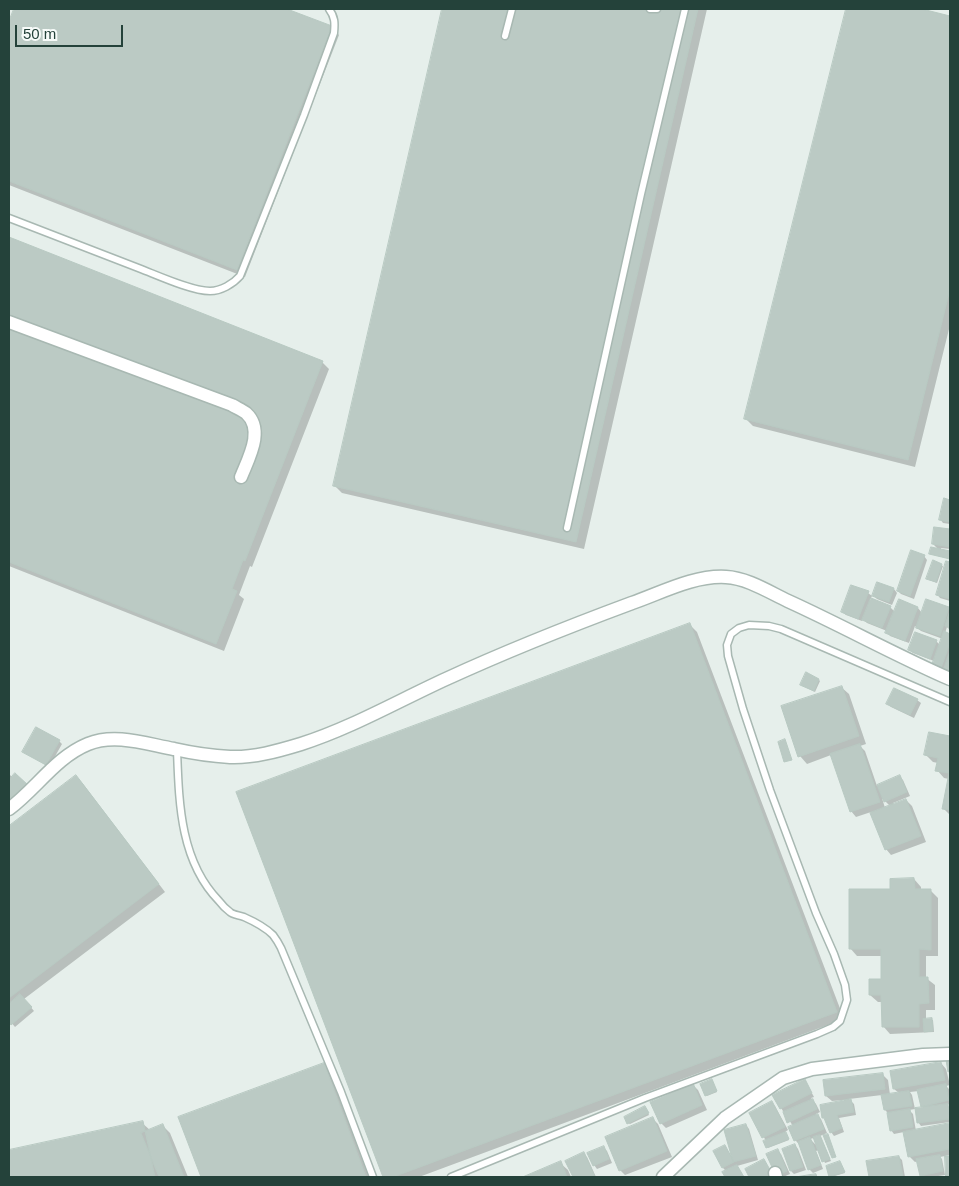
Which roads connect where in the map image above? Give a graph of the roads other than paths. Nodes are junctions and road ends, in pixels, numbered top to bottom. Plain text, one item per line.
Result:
1 (329, 9) edge
2 (512, 9) edge
3 (650, 9) edge
4 (657, 9) edge
5 (685, 9) edge
6 (505, 36) dead end
7 (9, 218) edge
8 (9, 322) edge
9 (241, 477) dead end
10 (566, 528) dead end
11 (950, 679) edge
12 (950, 702) edge
13 (177, 750) junction
14 (9, 809) edge
15 (950, 1054) edge
16 (374, 1177) edge
17 (451, 1177) edge
18 (663, 1177) edge

1 - 7 lane
2 - 6 lane
3 - 4 lane
5 - 10 lane
8 - 9 street
11 - 13 street
12 - 17 lane
13 - 14 street
13 - 16 lane
15 - 18 street

